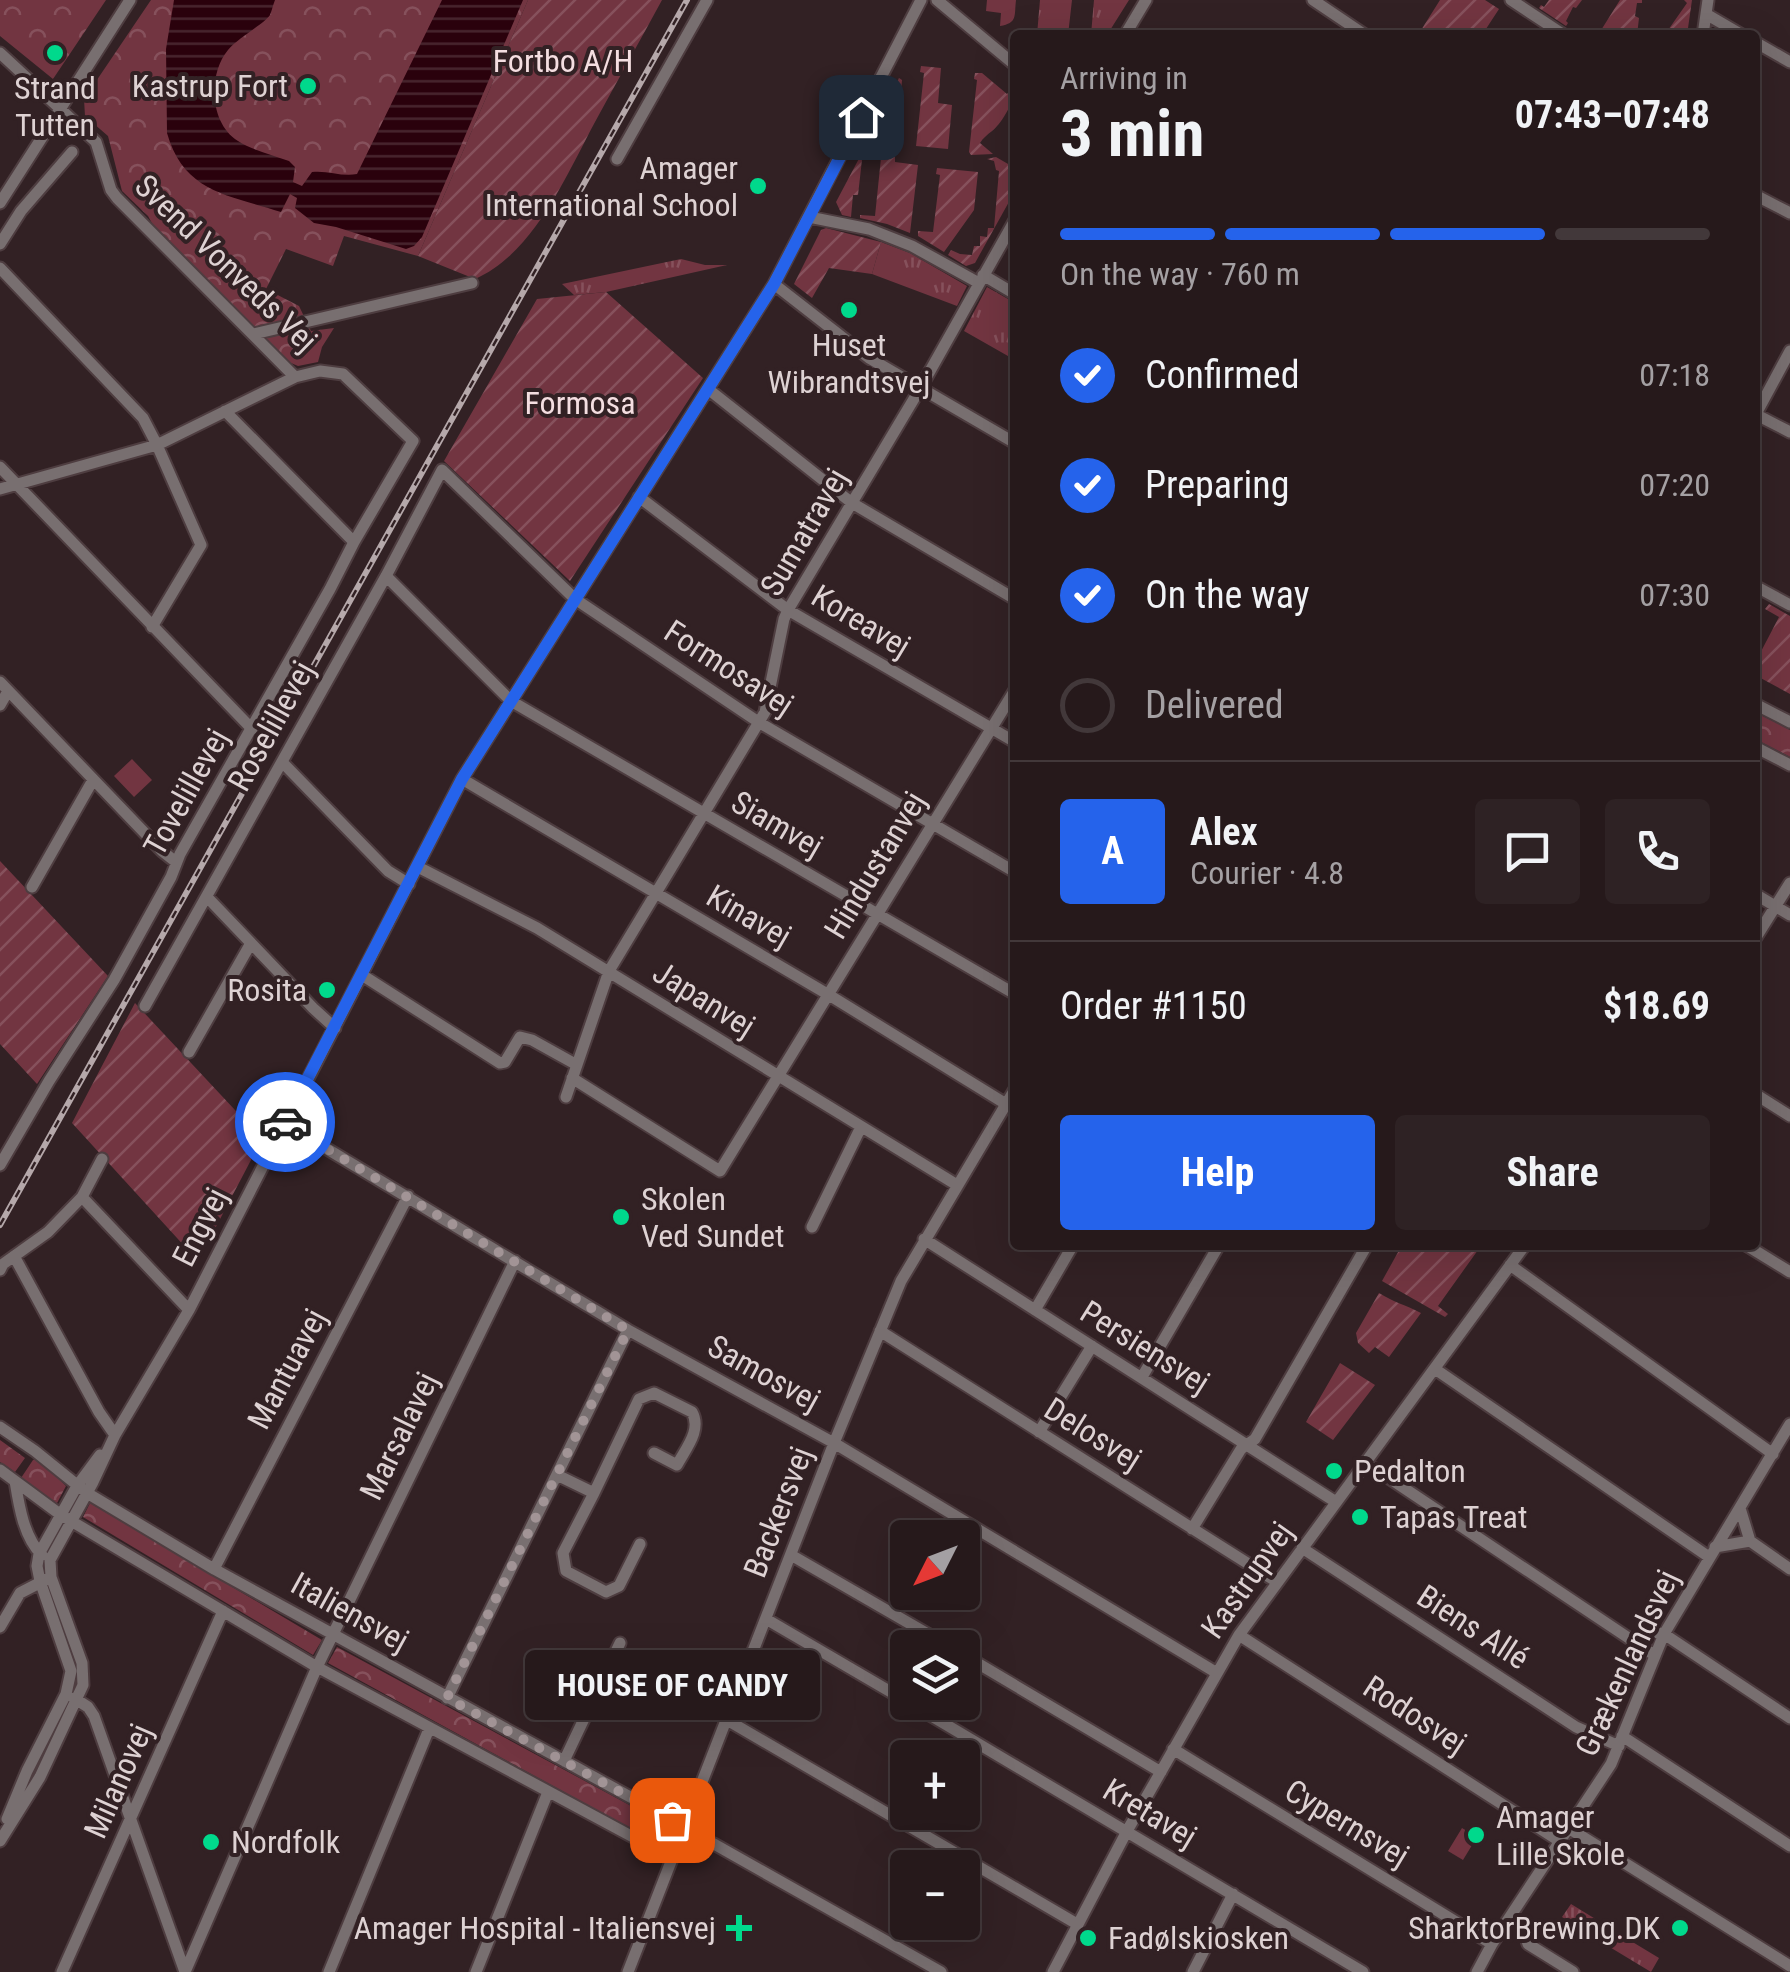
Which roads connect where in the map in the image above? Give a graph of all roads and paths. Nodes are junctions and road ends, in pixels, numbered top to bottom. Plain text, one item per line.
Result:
1 (130, 0) edge
2 (707, 0) edge
3 (921, 0) edge
4 (937, 0) edge
5 (1146, 0) edge
6 (1313, 0) edge
7 (1511, 0) edge
8 (1708, 0) edge
9 (1706, 14) junction
10 (1128, 30) edge
11 (1358, 30) edge
12 (1556, 30) edge
13 (1703, 30) edge
14 (1733, 30) edge
15 (1760, 45) edge
16 (0, 54) edge
17 (1010, 61) edge
18 (1790, 62) edge
19 (60, 108) junction
20 (72, 152) dead end
21 (617, 159) dead end
22 (1760, 198) edge
23 (0, 203) edge
24 (1790, 213) edge
25 (810, 217) junction
26 (1010, 229) edge
27 (0, 244) edge
28 (0, 268) edge
29 (981, 279) junction
30 (472, 282) dead end
31 (774, 284) junction
32 (1010, 292) edge
33 (254, 334) junction
34 (1790, 351) edge
35 (296, 377) junction
36 (921, 388) junction
37 (708, 389) junction
38 (1760, 405) edge
39 (225, 411) junction
40 (1760, 417) edge
41 (1790, 432) edge
42 (1010, 440) edge
43 (413, 441) joint
44 (157, 444) junction
45 (0, 466) edge
46 (442, 470) joint
47 (19, 486) junction
48 (0, 490) edge
49 (639, 498) junction
50 (852, 503) junction
51 (354, 542) junction
52 (386, 576) junction
53 (1760, 589) edge
54 (1010, 596) edge
55 (575, 599) junction
56 (1790, 605) edge
57 (788, 610) junction
58 (152, 626) junction
59 (4, 686) edge
60 (1010, 698) edge
61 (511, 701) junction
62 (0, 704) edge
63 (1760, 707) edge
64 (1790, 722) edge
65 (760, 723) junction
66 (991, 728) junction
67 (252, 729) junction
68 (1010, 739) edge
69 (1760, 750) edge
70 (282, 762) junction
71 (1790, 765) edge
72 (462, 779) junction
73 (93, 780) junction
74 (704, 814) junction
75 (932, 823) junction
76 (176, 862) junction
77 (418, 867) junction
78 (1010, 869) edge
79 (1790, 882) edge
80 (408, 884) junction
81 (32, 887) dead end
82 (655, 894) junction
83 (208, 897) junction
84 (1760, 897) edge
85 (1775, 906) junction
86 (877, 914) junction
87 (1790, 915) edge
88 (1760, 931) edge
89 (251, 943) junction
90 (609, 972) junction
91 (362, 975) junction
92 (1010, 991) edge
93 (828, 995) junction
94 (145, 1006) dead end
95 (335, 1028) junction
96 (189, 1052) dead end
97 (577, 1065) junction
98 (778, 1076) junction
99 (572, 1078) junction
100 (566, 1097) dead end
101 (1010, 1097) edge
102 (1760, 1097) edge
103 (1006, 1104) junction
104 (1790, 1116) edge
105 (284, 1123) junction
106 (861, 1128) junction
107 (102, 1159) dead end
108 (0, 1165) edge
109 (957, 1185) junction
110 (408, 1196) junction
111 (82, 1197) junction
112 (812, 1227) dead end
113 (924, 1239) junction
114 (1070, 1250) edge
115 (1216, 1250) edge
116 (1363, 1250) edge
117 (1521, 1250) edge
118 (1754, 1250) edge
119 (14, 1256) junction
120 (515, 1261) junction
121 (1510, 1265) junction
122 (0, 1270) edge
123 (1790, 1272) edge
124 (189, 1310) junction
125 (1036, 1310) junction
126 (628, 1330) junction
127 (880, 1331) junction
128 (1092, 1346) junction
129 (1435, 1368) junction
130 (1142, 1377) junction
131 (1790, 1424) edge
132 (0, 1427) edge
133 (1039, 1432) junction
134 (115, 1435) junction
135 (834, 1443) junction
136 (1248, 1444) junction
137 (654, 1454) dead end
138 (1772, 1454) junction
139 (1365, 1462) junction
140 (0, 1470) edge
141 (557, 1474) junction
142 (15, 1481) junction
143 (82, 1489) junction
144 (594, 1493) junction
145 (1336, 1502) junction
146 (1740, 1508) junction
147 (66, 1517) junction
148 (1192, 1530) junction
149 (1750, 1542) junction
150 (640, 1544) dead end
151 (1302, 1548) junction
152 (1712, 1552) junction
153 (791, 1555) junction
154 (44, 1557) junction
155 (214, 1568) junction
156 (1790, 1569) edge
157 (46, 1579) junction
158 (1277, 1582) junction
159 (223, 1610) junction
160 (766, 1620) junction
161 (0, 1627) edge
162 (921, 1630) edge
163 (1664, 1634) junction
164 (333, 1635) junction
165 (1240, 1635) junction
166 (1631, 1640) junction
167 (620, 1643) dead end
168 (1654, 1656) junction
169 (980, 1665) edge
170 (317, 1667) junction
171 (1217, 1673) junction
172 (890, 1692) edge
173 (72, 1697) junction
174 (447, 1698) junction
175 (1790, 1718) edge
176 (727, 1720) junction
177 (939, 1720) edge
178 (429, 1728) junction
179 (1621, 1741) junction
180 (1174, 1749) junction
181 (564, 1761) junction
182 (1160, 1772) junction
183 (548, 1792) junction
184 (132, 1820) junction
185 (1570, 1829) junction
186 (683, 1830) junction
187 (1127, 1831) junction
188 (0, 1839) edge
189 (1561, 1842) junction
190 (1790, 1846) edge
191 (672, 1858) junction
192 (1233, 1894) junction
193 (1077, 1924) junction
194 (1506, 1924) junction
195 (1492, 1944) junction
196 (1340, 1958) junction
197 (1790, 1966) edge
198 (1059, 1970) edge
199 (1568, 1971) edge
200 (62, 1972) edge
201 (185, 1972) edge
202 (329, 1972) edge
203 (476, 1972) edge
204 (628, 1972) edge
205 (941, 1972) edge
206 (1193, 1972) edge
207 (1333, 1972) edge
208 (1363, 1972) edge
209 (1477, 1972) edge

1 - 19 street
2 - 21 street
3 - 25 street, Engvej
4 - 17 street
5 - 10 street
6 - 11 street
7 - 12 street
8 - 9 street
9 - 13 street
9 - 14 street
15 - 18 street
16 - 19 street, Svend Vonveds Vej
19 - 23 street
19 - 33 street, Svend Vonveds Vej
20 - 27 street
22 - 24 street
25 - 29 street
25 - 31 street, Engvej
26 - 29 street, Sumatravej
28 - 44 street
29 - 32 street
29 - 36 street, Sumatravej
30 - 33 street
31 - 36 street
31 - 37 street, Engvej
33 - 35 street, Svend Vonveds Vej
34 - 38 street
35 - 39 street
35 - 43 street, Svend Vonveds Vej
36 - 42 street
36 - 50 street, Sumatravej
37 - 49 street, Engvej
37 - 50 street
39 - 44 street
39 - 51 street
40 - 41 street
43 - 51 street, Tovelillevej
44 - 47 street
44 - 58 street
45 - 47 street
46 - 52 street, Roselillevej
46 - 55 street, Formosavej
47 - 48 street
47 - 58 street
49 - 55 street, Engvej
49 - 57 street, Koreavej
50 - 54 street
50 - 57 street, Sumatravej
51 - 67 street, Tovelillevej
52 - 61 street, Siamvej
52 - 70 street, Roselillevej
53 - 56 street
55 - 61 street, Engvej
55 - 65 street, Formosavej
57 - 65 street, Sumatravej
57 - 66 street, Koreavej
58 - 67 street
59 - 62 street
59 - 73 street
60 - 66 street, Hindustanvej
61 - 72 street, Engvej
61 - 74 street, Siamvej
63 - 64 street
65 - 74 street, Sumatravej
65 - 75 street, Formosavej
66 - 68 street, Koreavej
66 - 75 street, Hindustanvej
67 - 76 street, Tovelillevej
69 - 71 street
70 - 80 street
70 - 83 street, Roselillevej
72 - 77 street, Engvej
72 - 82 street, Kinavej
73 - 76 street
73 - 81 street
74 - 82 street, Sumatravej
74 - 86 street, Siamvej
75 - 78 street, Formosavej
75 - 86 street, Hindustanvej
76 - 108 street, Tovelillevej
77 - 80 street, Engvej
77 - 90 street, Japanvej
79 - 85 street
80 - 91 street, Engvej
82 - 90 street, Sumatravej
82 - 93 street, Kinavej
83 - 89 street
83 - 94 street, Roselillevej
84 - 85 street
85 - 87 street
85 - 88 street
86 - 92 street, Siamvej
86 - 93 street, Hindustanvej
89 - 95 street
89 - 96 street
90 - 97 street, Sumatravej
90 - 98 street, Japanvej
91 - 95 street, Engvej
91 - 97 street
93 - 98 street, Hindustanvej
93 - 103 street, Kinavej
95 - 105 street, Engvej
97 - 99 street, Sumatravej
98 - 99 street, Hindustanvej
98 - 106 street, Japanvej
99 - 100 street, Sumatravej
101 - 103 street, Backersvej
102 - 104 street
103 - 109 street, Backersvej
105 - 110 street, Samosvej
105 - 124 street, Engvej
106 - 109 street, Japanvej
106 - 112 street
107 - 111 street
109 - 113 street, Backersvej
110 - 120 street, Samosvej
110 - 155 street, Mantuavej
111 - 119 street
111 - 124 street
113 - 125 street, Persiensvej
113 - 127 street, Backersvej
114 - 125 street
115 - 130 street
116 - 136 street
117 - 121 street, Kastrupvej
118 - 123 street
119 - 122 street
119 - 134 street
120 - 126 street, Samosvej
120 - 164 street, Marsalavej
121 - 129 street, Kastrupvej
121 - 138 street
124 - 134 street, Engvej
125 - 128 street, Persiensvej
126 - 135 street, Samosvej
126 - 141 street
127 - 133 street, Delosvej
127 - 135 street, Backersvej
128 - 130 street, Persiensvej
128 - 133 street
129 - 139 street, Kastrupvej
129 - 152 street
130 - 136 street, Persiensvej
131 - 138 street, Grækenlandsvej
132 - 143 street, Italiensvej
133 - 148 street, Delosvej
134 - 143 street, Engvej
135 - 153 street, Backersvej
135 - 171 street, Samosvej
136 - 145 street, Persiensvej
136 - 148 street
137 - 144 street
138 - 146 street, Grækenlandsvej
139 - 145 street, Kastrupvej
139 - 166 street
140 - 142 street, Italiensvej
141 - 144 street
141 - 174 street
142 - 147 street, Italiensvej
142 - 154 street
143 - 147 street, Engvej
143 - 155 street, Italiensvej
144 - 150 street
145 - 151 street, Kastrupvej
146 - 149 street
146 - 152 street, Grækenlandsvej
147 - 154 street, Engvej
147 - 159 street, Italiensvej
148 - 158 street, Delosvej
149 - 152 street
149 - 156 street
151 - 158 street, Kastrupvej
151 - 179 street, Biens Allé
152 - 163 street, Grækenlandsvej
153 - 160 street, Backersvej
153 - 162 street
154 - 157 street
155 - 164 street, Italiensvej
157 - 161 street
157 - 173 street
158 - 165 street, Kastrupvej
159 - 170 street, Italiensvej
159 - 184 street, Milanovej
160 - 172 street, Kretavej
160 - 176 street, Backersvej
163 - 166 street
163 - 168 street, Grækenlandsvej
163 - 175 street
164 - 170 street, Marsalavej
164 - 174 street, Italiensvej
165 - 171 street, Kastrupvej
165 - 189 street, Rodosvej
166 - 168 street
167 - 181 street
168 - 179 street, Grækenlandsvej
169 - 182 street
170 - 178 street, Italiensvej
170 - 201 street, Marsalavej
171 - 180 street, Kastrupvej
173 - 184 street
173 - 188 street
174 - 181 street, Italiensvej
176 - 186 street, Backersvej
176 - 193 street
177 - 187 street, Kretavej
178 - 183 street, Italiensvej
178 - 202 street
179 - 185 street, Grækenlandsvej
179 - 190 street, Biens Allé
180 - 182 street, Kastrupvej
180 - 195 street, Cypernsvej
181 - 186 street, Italiensvej
182 - 187 street, Kastrupvej
183 - 191 street, Italiensvej
183 - 203 street
184 - 200 street, Milanovej
184 - 201 street
185 - 189 street, Grækenlandsvej
185 - 197 street
186 - 191 street, Backersvej
186 - 205 street, Italiensvej
187 - 192 street, Kretavej
187 - 193 street, Kastrupvej
189 - 194 street, Grækenlandsvej
191 - 204 street, Backersvej
192 - 196 street, Kretavej
192 - 206 street
193 - 198 street, Kastrupvej
194 - 195 street, Grækenlandsvej
194 - 199 street
195 - 209 street, Grækenlandsvej
196 - 207 street
196 - 208 street, Kretavej

